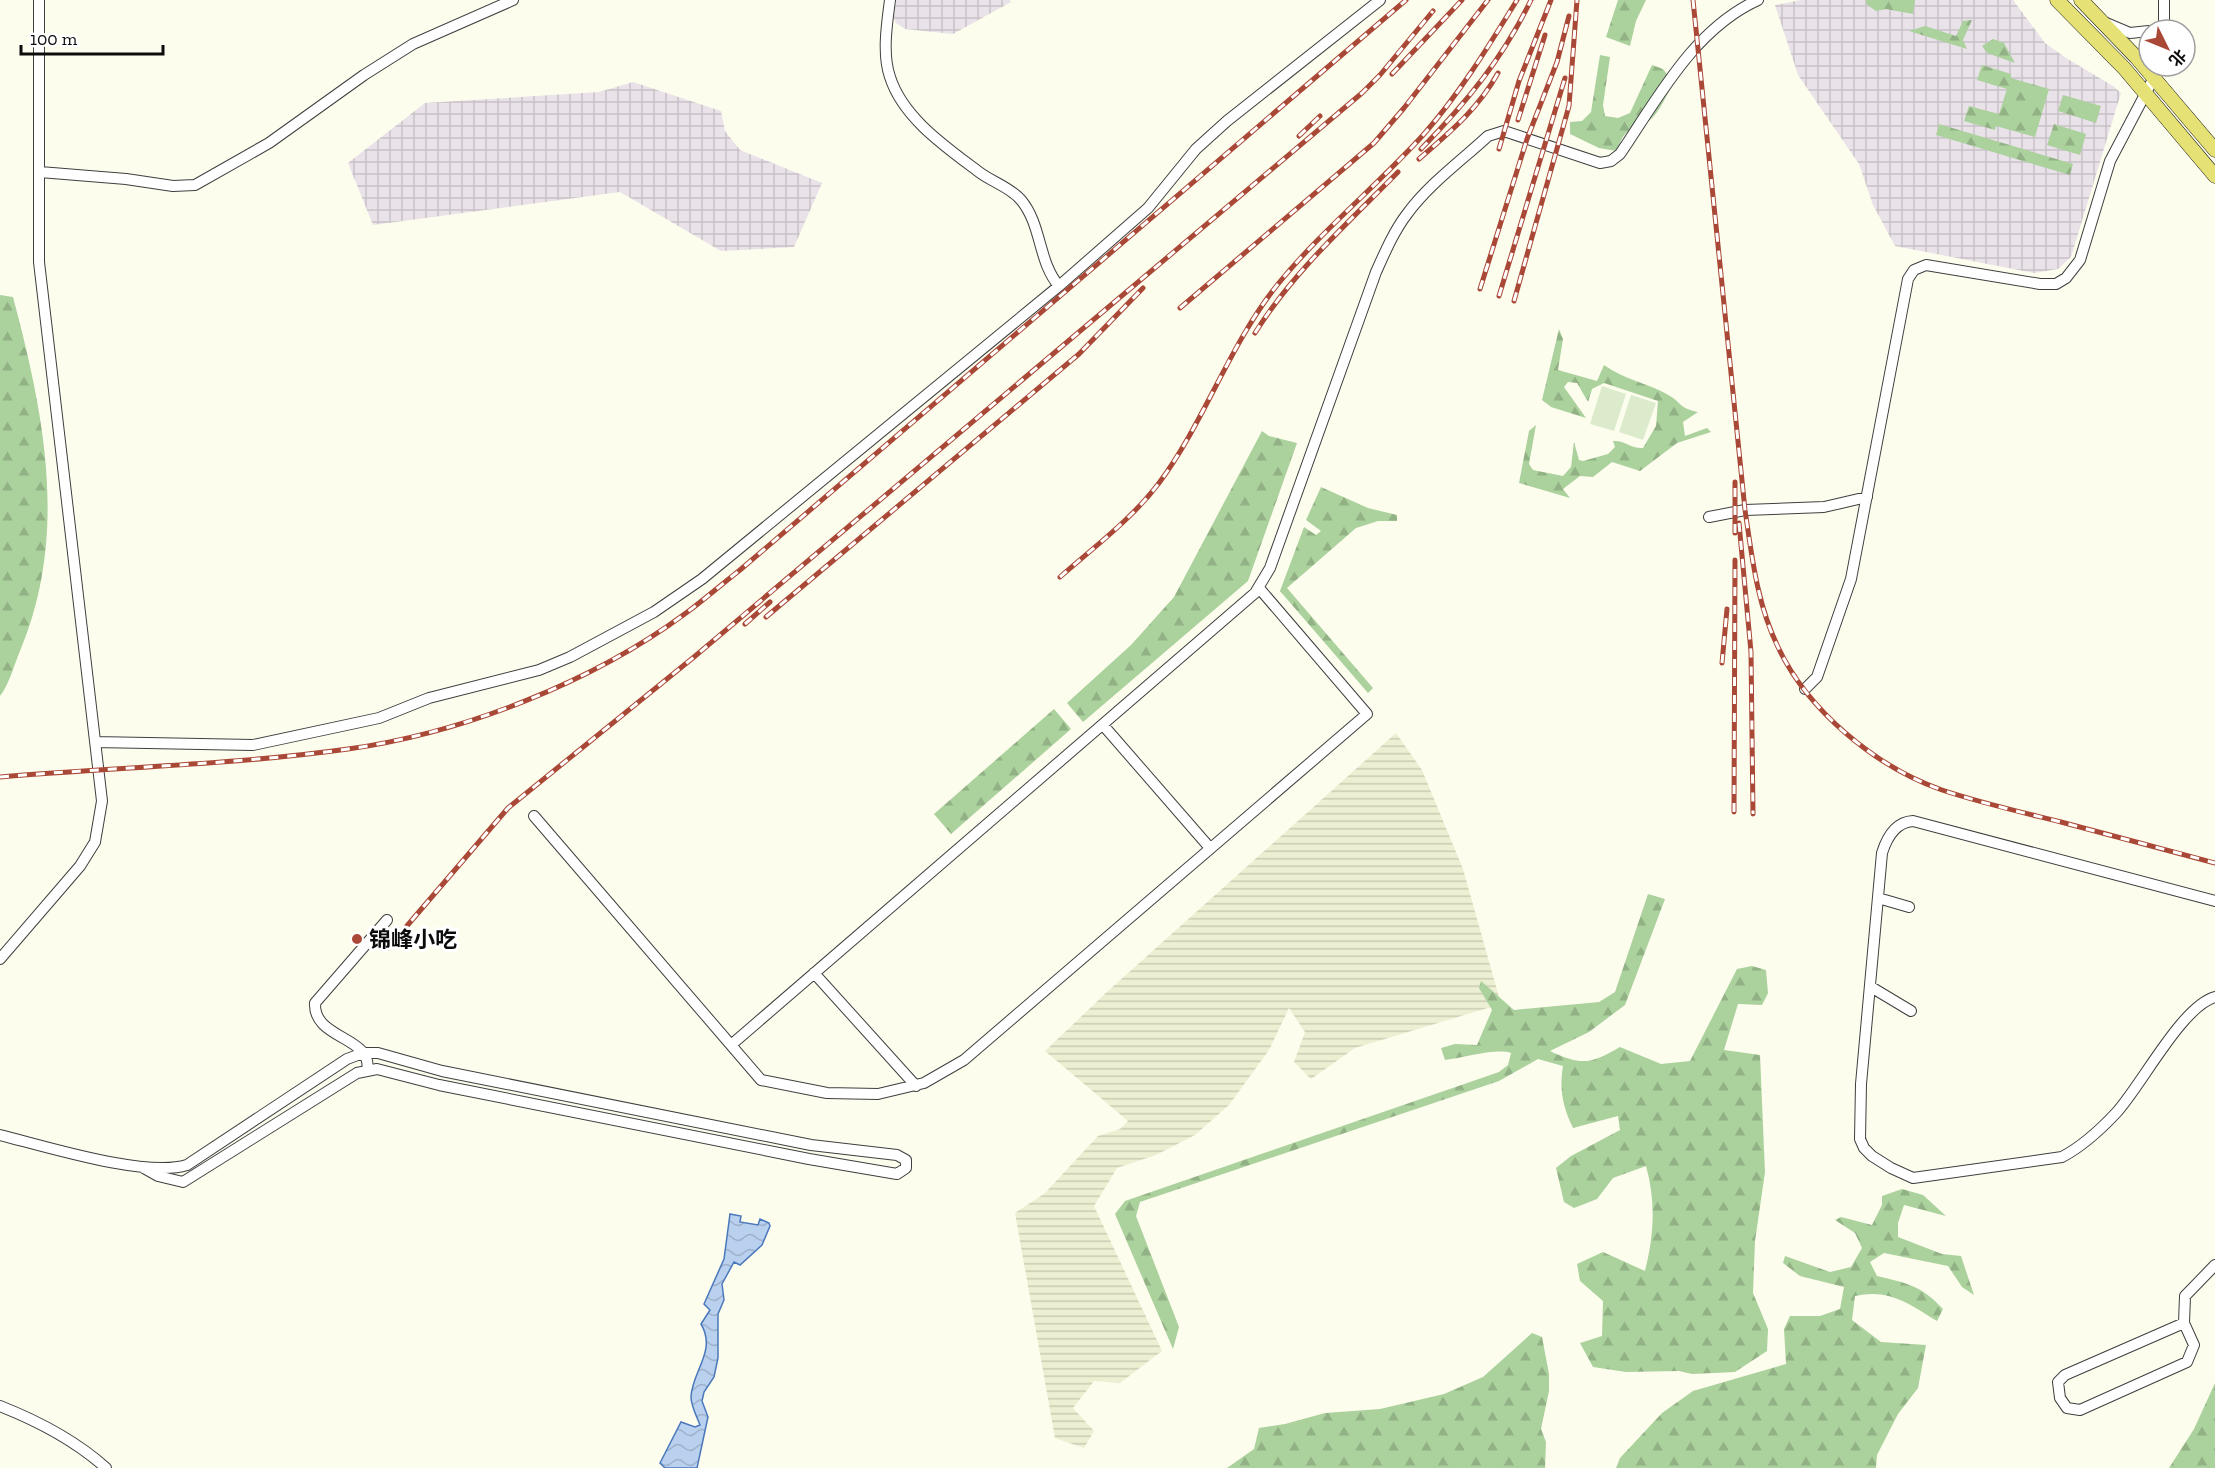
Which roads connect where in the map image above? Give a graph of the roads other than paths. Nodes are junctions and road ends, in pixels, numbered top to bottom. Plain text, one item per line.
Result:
1 (39, 0) edge
2 (513, 0) edge
3 (890, 0) edge
4 (1380, 0) edge
5 (1758, 0) edge
6 (2057, 0) edge
7 (2081, 0) edge
8 (2164, 0) edge
9 (2163, 18) edge
10 (2104, 22) junction
11 (2137, 32) edge
12 (2137, 53) edge
13 (2154, 78) edge
14 (2161, 78) edge
15 (2146, 94) junction
16 (2215, 150) edge
17 (40, 172) junction
18 (2215, 176) edge
19 (1059, 286) junction
20 (1867, 497) junction
21 (1709, 517) dead end
22 (1258, 588) junction
23 (1805, 689) dead end
24 (1103, 725) junction
25 (95, 742) junction
26 (534, 816) dead end
27 (1210, 848) junction
28 (1878, 898) junction
29 (2215, 901) edge
30 (1909, 907) dead end
31 (387, 920) dead end
32 (0, 959) edge
33 (814, 973) junction
34 (1871, 987) junction
35 (2215, 997) edge
36 (1911, 1011) dead end
37 (731, 1045) junction
38 (360, 1049) junction
39 (367, 1071) junction
40 (916, 1086) junction
41 (0, 1135) edge
42 (142, 1167) junction
43 (2215, 1265) edge
44 (2184, 1323) junction
45 (0, 1406) edge
46 (106, 1468) edge

1 - 17 street
2 - 17 street
3 - 19 street
4 - 19 street
5 - 22 street
6 - 15 main road
7 - 10 main road
8 - 9 street
10 - 11 street
10 - 12 main road
13 - 15 street
14 - 16 main road
15 - 18 main road
15 - 20 street
17 - 25 street
19 - 25 street
20 - 21 street
20 - 23 street
22 - 24 street
22 - 27 street
24 - 27 street
24 - 33 street
25 - 32 street
26 - 37 street
27 - 40 street
28 - 29 street
28 - 30 street
28 - 34 street
31 - 38 street
33 - 37 street
33 - 40 street
34 - 35 street
34 - 36 street
37 - 40 street
38 - 39 street
38 - 39 street
38 - 42 street
39 - 42 street
41 - 42 street
43 - 44 street
44 - 44 street
45 - 46 street

